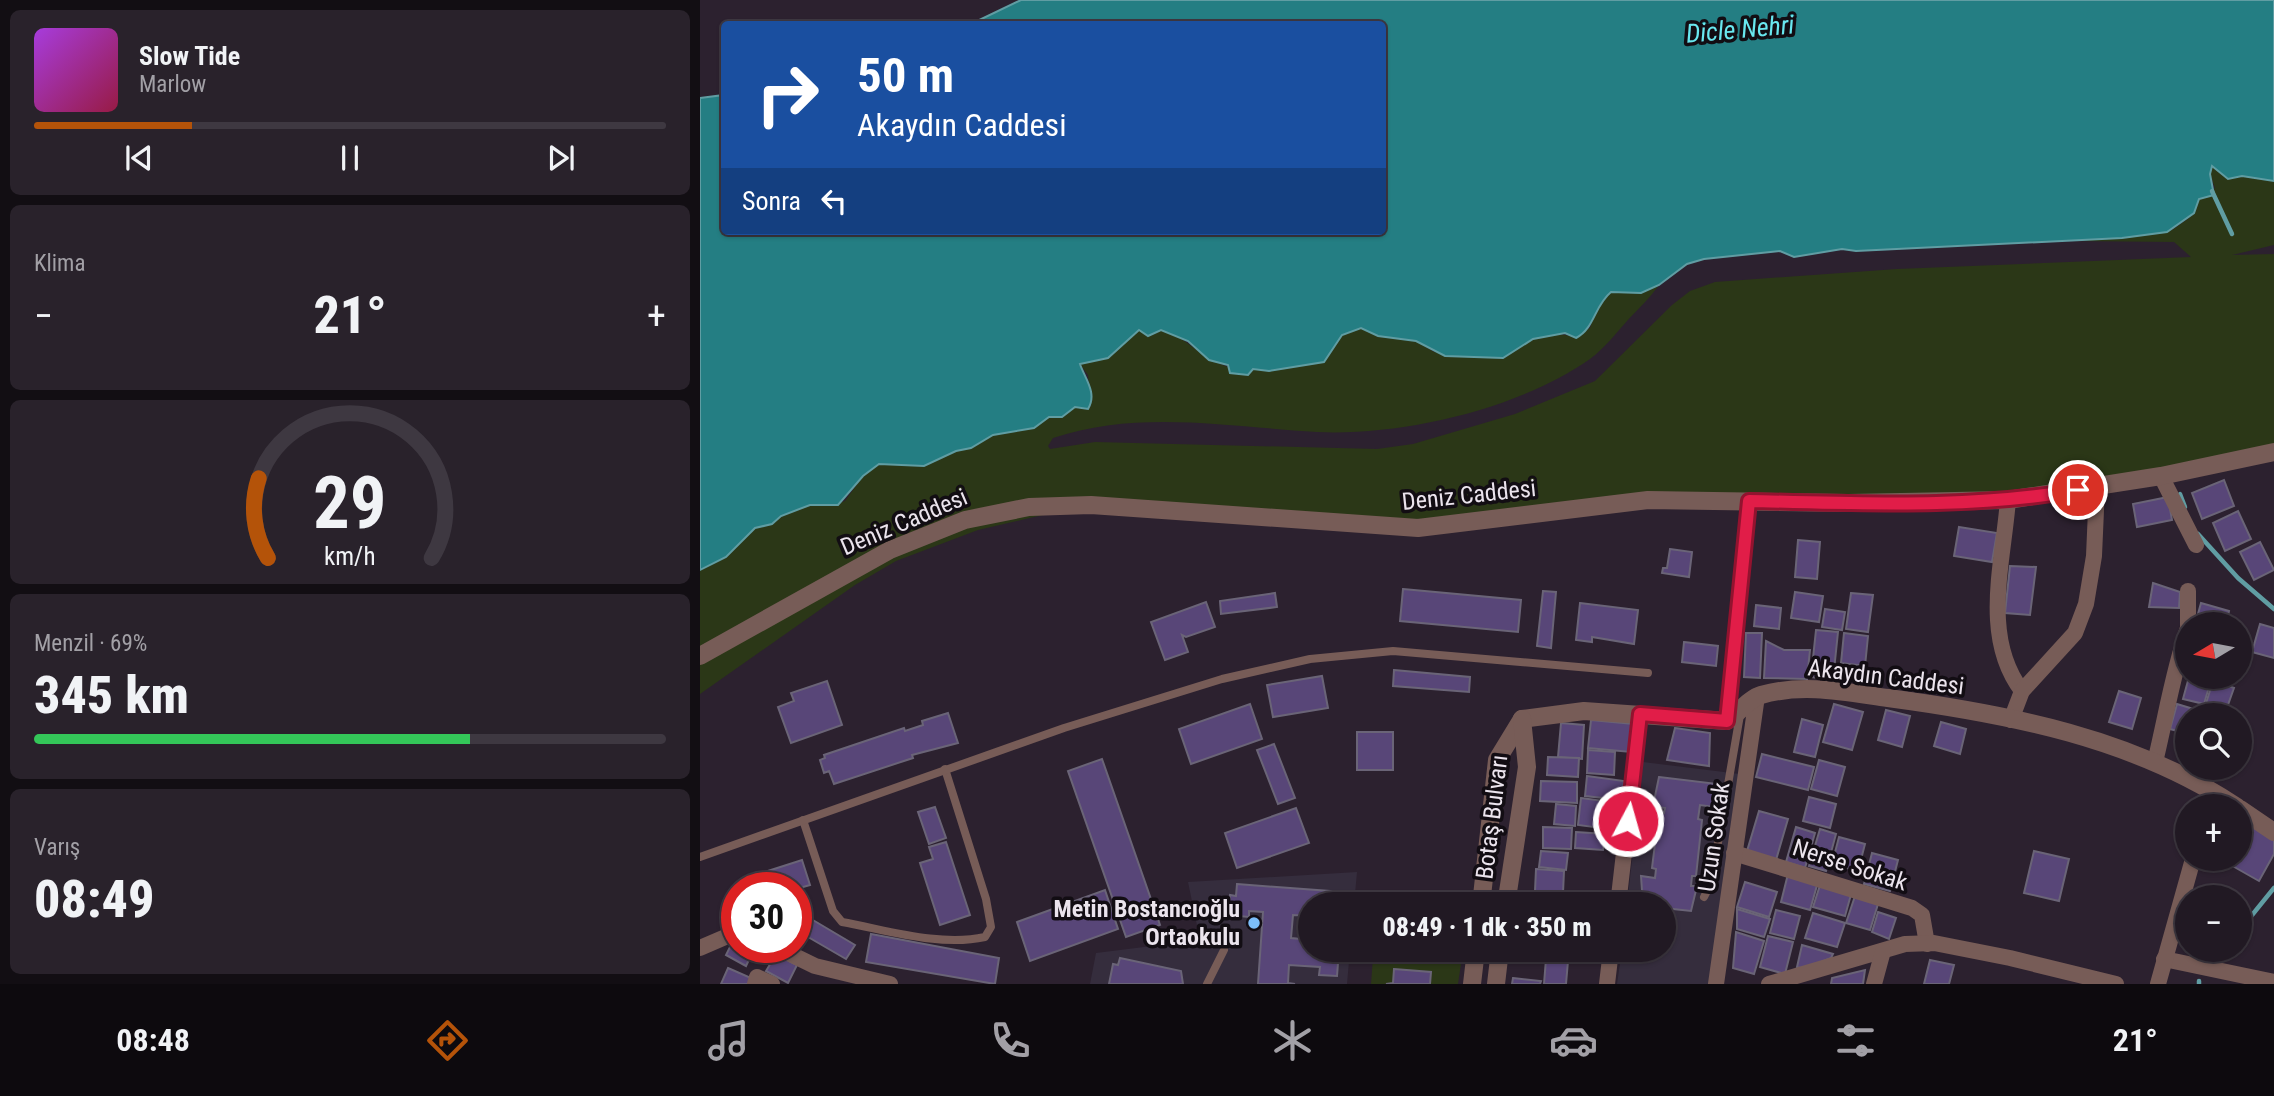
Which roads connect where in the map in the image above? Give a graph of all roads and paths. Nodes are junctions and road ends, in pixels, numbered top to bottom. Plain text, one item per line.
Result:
1 (2274, 452) edge
2 (2161, 476) junction
3 (2097, 487) junction
4 (2008, 500) junction
5 (1749, 501) junction
6 (2196, 545) dead end
7 (2188, 591) dead end
8 (2188, 612) edge
9 (700, 656) edge
10 (2175, 667) edge
11 (1648, 673) dead end
12 (2022, 691) junction
13 (1758, 696) junction
14 (1640, 714) junction
15 (1734, 717) junction
16 (1522, 719) junction
17 (2011, 720) junction
18 (2155, 762) junction
19 (945, 769) junction
20 (2204, 794) edge
21 (2252, 817) edge
22 (803, 820) junction
23 (2274, 832) edge
24 (1734, 853) junction
25 (700, 857) edge
26 (2190, 871) edge
27 (1482, 892) edge
28 (1508, 892) edge
29 (1619, 892) edge
30 (1704, 897) dead end
31 (721, 939) edge
32 (1927, 944) junction
33 (700, 948) edge
34 (1224, 950) dead end
35 (1883, 951) junction
36 (2164, 959) junction
37 (1475, 962) edge
38 (1499, 962) edge
39 (1609, 962) edge
40 (811, 963) edge
41 (2274, 982) edge
42 (890, 984) edge
43 (1207, 984) edge
44 (1472, 984) edge
45 (1496, 984) edge
46 (1606, 984) edge
47 (1716, 984) edge
48 (1769, 984) edge
49 (1874, 984) edge
50 (2116, 984) edge
51 (2158, 984) edge

1 - 2 street, Deniz Caddesi
2 - 3 street, Deniz Caddesi
2 - 6 street
3 - 4 street, Deniz Caddesi
3 - 12 street
4 - 5 street, Deniz Caddesi
4 - 12 street
5 - 9 street, Deniz Caddesi
5 - 15 street
7 - 8 street
10 - 18 street
11 - 19 lane
12 - 17 street
13 - 15 street
13 - 17 street, Akaydın Caddesi
13 - 24 street, Uzun Sokak
14 - 15 street
14 - 16 street
14 - 29 street
15 - 30 lane
16 - 27 street, Botaş Bulvarı
16 - 28 street, Botaş Bulvarı
17 - 18 street, Akaydın Caddesi
18 - 20 street, Akaydın Caddesi
19 - 22 lane
19 - 22 lane
21 - 23 street, Akaydın Caddesi
22 - 25 lane
24 - 32 street, Nerse Sokak
24 - 47 street, Uzun Sokak
26 - 36 street
31 - 33 street
32 - 35 street
32 - 50 street
34 - 43 lane
35 - 48 street
35 - 49 street
36 - 41 street
36 - 51 street
37 - 44 street
38 - 45 street
39 - 46 street
40 - 42 street

